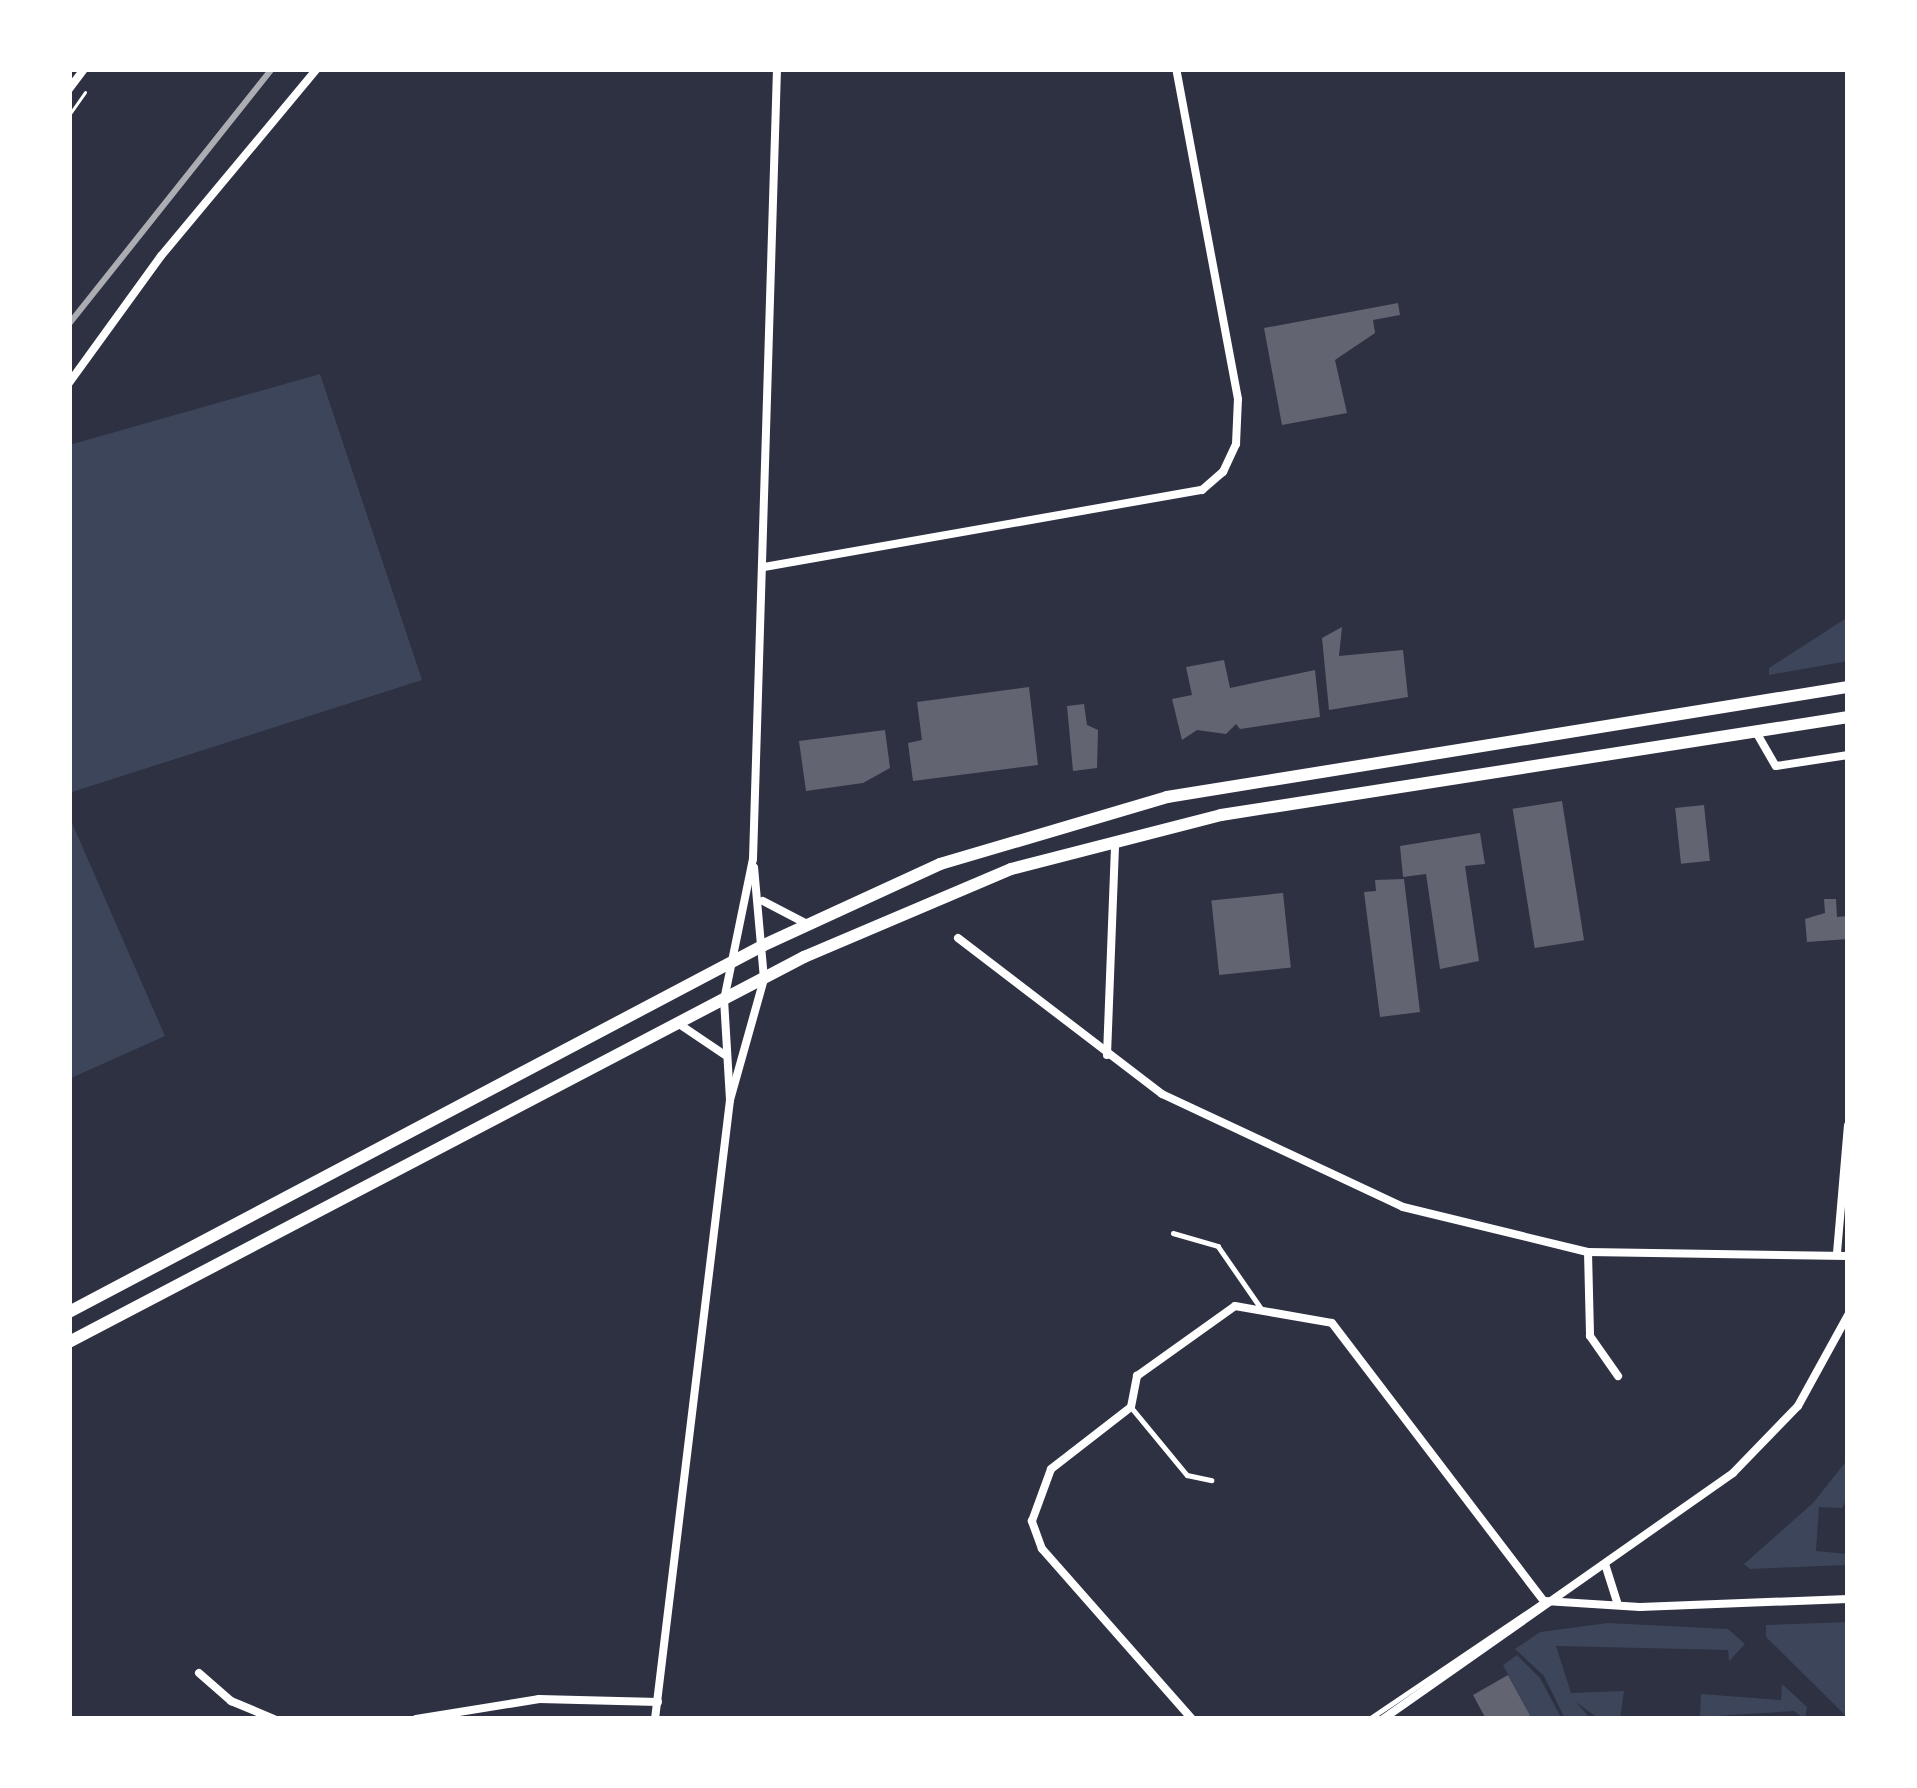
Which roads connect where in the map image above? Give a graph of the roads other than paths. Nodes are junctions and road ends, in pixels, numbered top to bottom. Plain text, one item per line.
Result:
1 (84, 69) edge
2 (317, 69) edge
3 (777, 69) edge
4 (1176, 69) edge
5 (69, 89) edge
6 (69, 383) edge
7 (764, 567) junction
8 (1848, 687) edge
9 (1848, 717) edge
10 (1755, 731) junction
11 (1848, 755) edge
12 (1116, 839) junction
13 (753, 860) junction
14 (761, 900) junction
15 (807, 924) junction
16 (958, 938) dead end
17 (764, 945) junction
18 (729, 963) junction
19 (764, 979) junction
20 (724, 1000) junction
21 (676, 1023) junction
22 (726, 1057) junction
23 (1107, 1057) junction
24 (730, 1100) junction
25 (1848, 1125) edge
26 (1173, 1233) dead end
27 (1588, 1252) junction
28 (1843, 1255) edge
29 (1263, 1311) junction
30 (69, 1312) edge
31 (1848, 1315) edge
32 (69, 1342) edge
33 (1618, 1376) dead end
34 (1131, 1407) junction
35 (1211, 1480) dead end
36 (1604, 1562) junction
37 (1848, 1599) edge
38 (1544, 1600) junction
39 (1618, 1607) junction
40 (199, 1673) dead end
41 (658, 1702) junction
42 (274, 1719) edge
43 (416, 1719) edge
44 (656, 1719) edge
45 (1192, 1719) edge
46 (1369, 1719) edge
47 (1384, 1719) edge

1 - 5 street
2 - 6 street
3 - 7 street
4 - 7 street
7 - 13 street
8 - 15 main road
9 - 10 main road
10 - 11 street
10 - 12 main road
12 - 19 main road
12 - 23 street
13 - 14 street
13 - 18 street
14 - 15 street
14 - 17 street
15 - 17 main road
16 - 23 street
17 - 18 main road
17 - 19 street
18 - 20 street
18 - 30 main road
19 - 20 main road
19 - 24 street
20 - 21 main road
20 - 22 street
21 - 22 street
21 - 32 main road
22 - 24 street
23 - 27 street
24 - 41 street
25 - 28 street
26 - 29 lane
27 - 28 street
27 - 33 street
29 - 34 street
29 - 38 street
31 - 36 street
34 - 35 lane
34 - 45 street
36 - 38 street
36 - 39 street
37 - 39 street
38 - 39 street
38 - 46 lane
38 - 47 street
40 - 42 street
41 - 43 street
41 - 44 street

